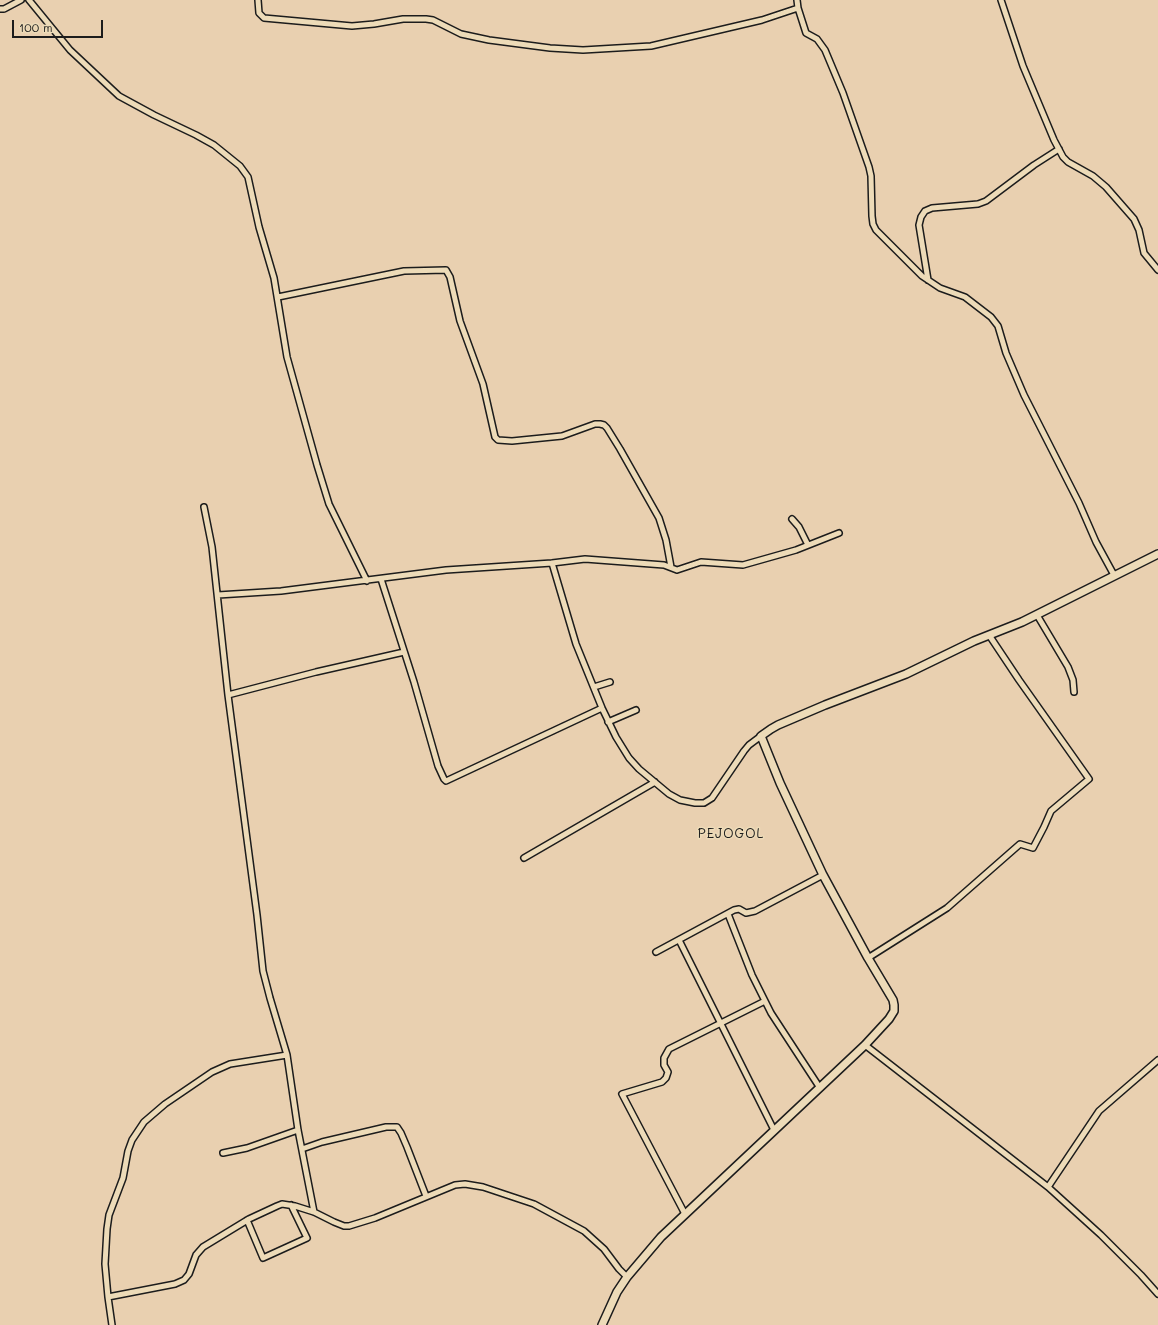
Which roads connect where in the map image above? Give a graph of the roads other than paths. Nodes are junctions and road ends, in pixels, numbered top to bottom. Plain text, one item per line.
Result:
1 (21, 0) edge
2 (29, 0) edge
3 (258, 0) edge
4 (797, 0) edge
5 (1001, 0) edge
6 (798, 8) junction
7 (0, 9) edge
8 (1059, 149) junction
9 (1158, 270) edge
10 (928, 280) junction
11 (278, 297) junction
12 (204, 507) dead end
13 (792, 519) dead end
14 (839, 533) dead end
15 (808, 545) junction
16 (1158, 554) edge
17 (552, 563) junction
18 (671, 567) junction
19 (1114, 575) junction
20 (381, 579) junction
21 (367, 581) junction
22 (218, 595) junction
23 (1037, 614) junction
24 (989, 635) junction
25 (404, 652) junction
26 (610, 682) dead end
27 (594, 688) junction
28 (1074, 692) dead end
29 (228, 696) junction
30 (602, 708) junction
31 (636, 710) dead end
32 (608, 722) junction
33 (761, 736) junction
34 (655, 782) junction
35 (524, 858) dead end
36 (823, 875) junction
37 (728, 914) junction
38 (679, 940) junction
39 (656, 952) dead end
40 (868, 958) junction
41 (765, 1001) junction
42 (721, 1024) junction
43 (865, 1045) junction
44 (287, 1055) junction
45 (1158, 1060) edge
46 (820, 1088) junction
47 (298, 1130) junction
48 (774, 1130) junction
49 (302, 1149) junction
50 (223, 1153) dead end
51 (1048, 1187) junction
52 (426, 1196) junction
53 (291, 1205) junction
54 (314, 1212) junction
55 (685, 1214) junction
56 (247, 1220) junction
57 (628, 1277) junction
58 (1158, 1294) edge
59 (108, 1297) junction
60 (112, 1325) edge
61 (602, 1325) edge

1 - 7 street
2 - 11 street
3 - 6 street
4 - 6 street
5 - 8 street
6 - 10 street
8 - 9 street
8 - 10 street
10 - 19 street
11 - 18 street
11 - 21 street
12 - 22 street
13 - 15 street
14 - 15 street
15 - 18 street
16 - 19 street
17 - 18 street
17 - 20 street
17 - 27 street
19 - 23 street
20 - 21 street
20 - 25 street
21 - 22 street
22 - 29 street
23 - 24 street
23 - 28 street
24 - 33 street
24 - 40 street
25 - 29 street
25 - 30 street
26 - 27 street
27 - 30 street
29 - 44 street
30 - 32 street
31 - 32 street
32 - 34 street
33 - 34 street
33 - 36 street
34 - 35 street
36 - 37 street
36 - 40 street
37 - 38 street
37 - 41 street
38 - 39 street
38 - 42 street
40 - 43 street
41 - 42 street
41 - 46 street
42 - 48 street
42 - 55 street
43 - 46 street
43 - 51 street
44 - 47 street
44 - 59 street
45 - 51 street
46 - 48 street
47 - 49 street
47 - 50 street
48 - 55 street
49 - 52 street
49 - 54 street
51 - 58 street
52 - 54 street
52 - 57 street
53 - 54 street
53 - 56 street
53 - 56 street
55 - 57 street
56 - 59 street
57 - 61 street
59 - 60 street

